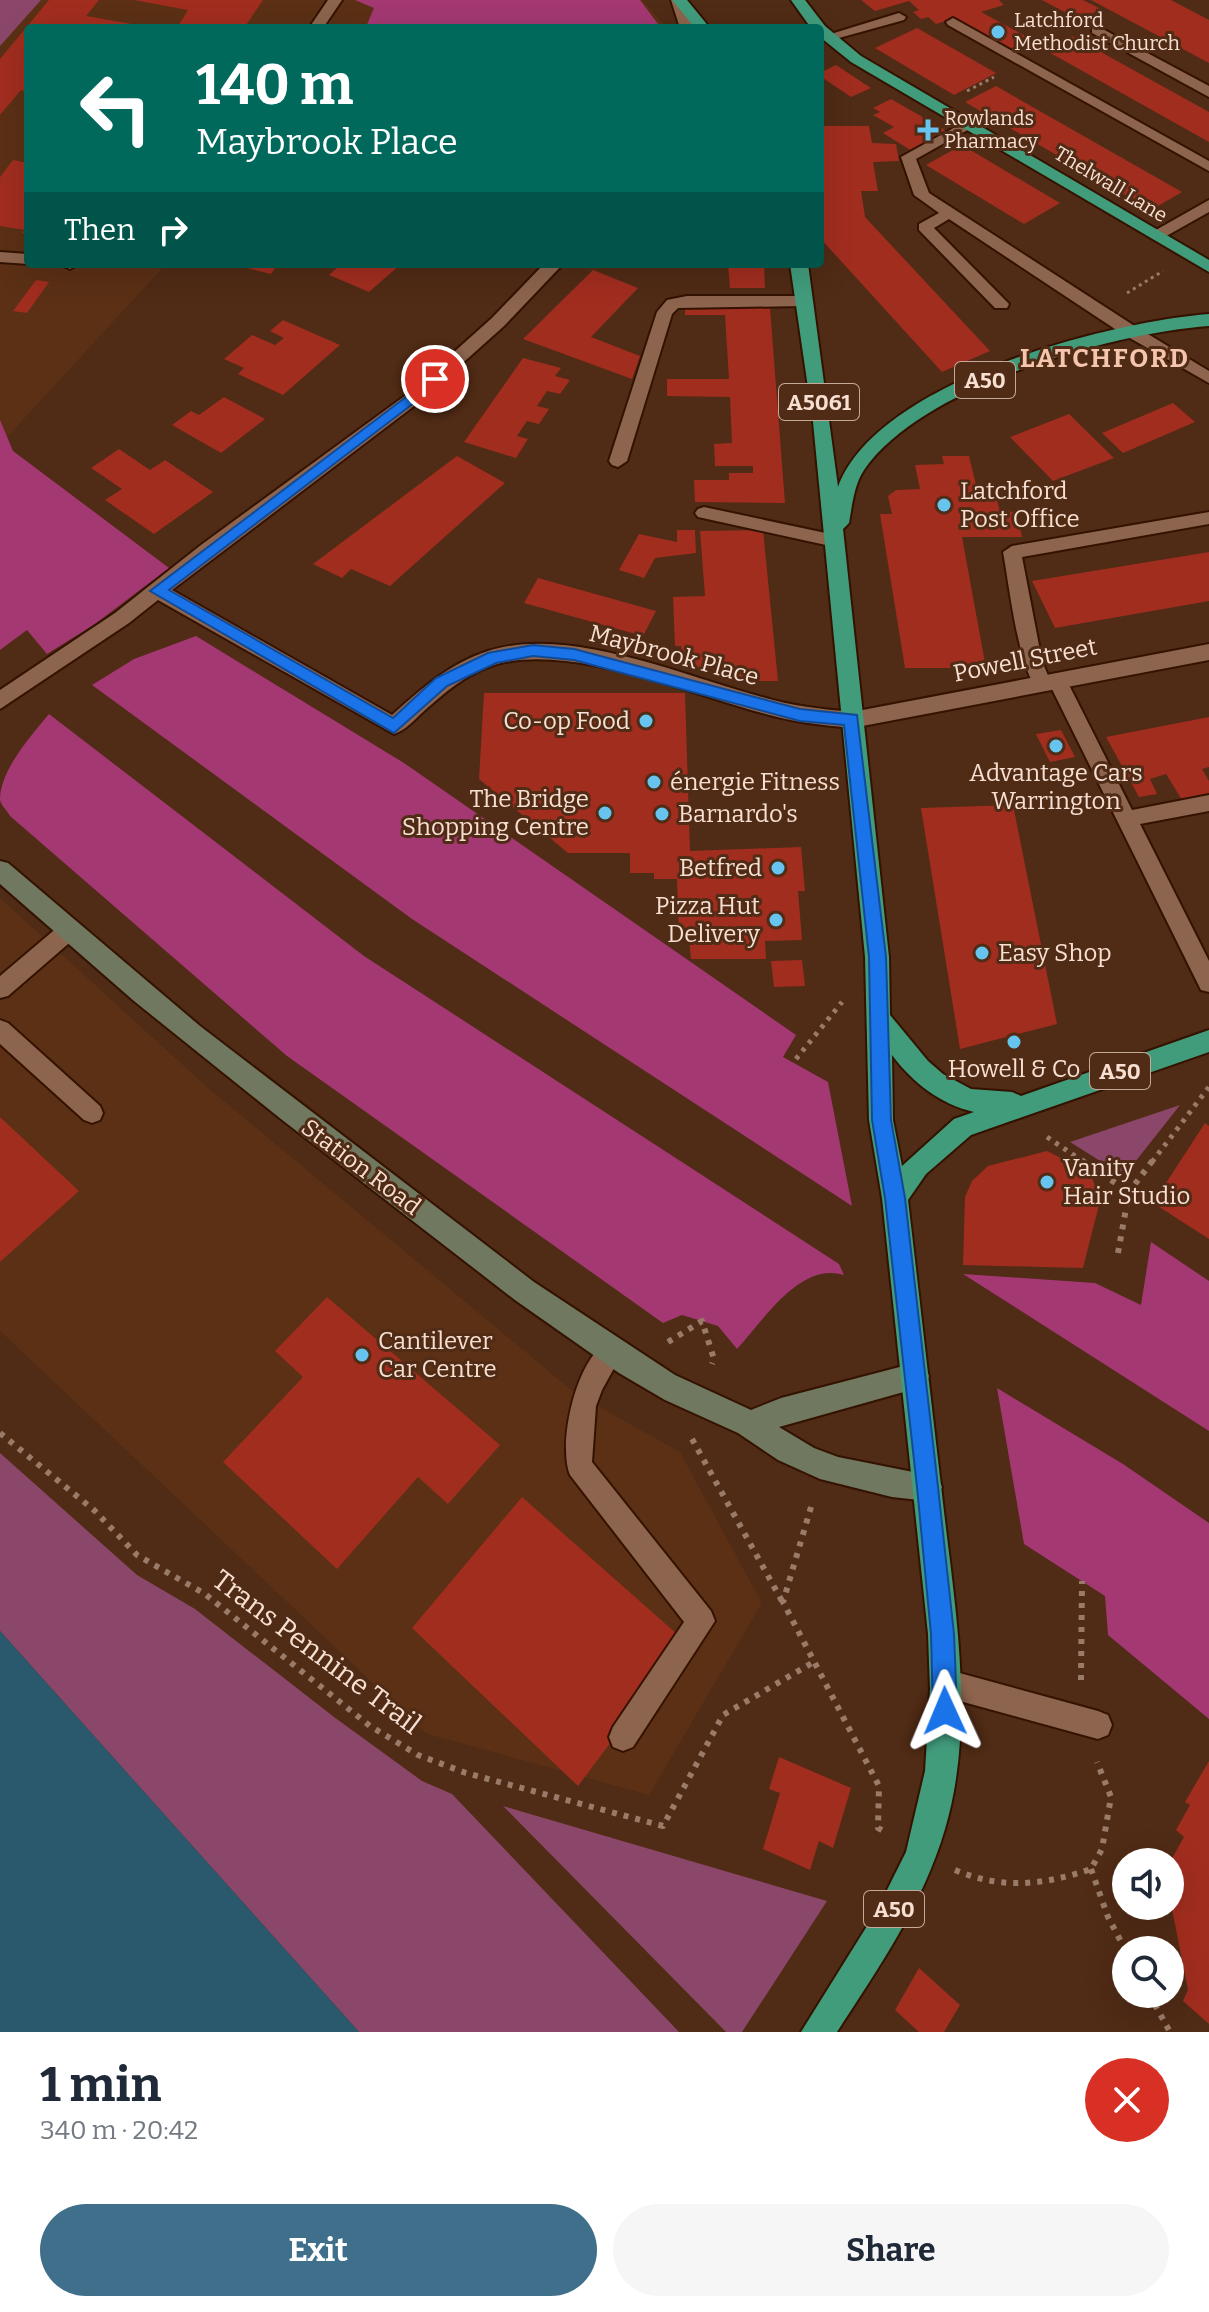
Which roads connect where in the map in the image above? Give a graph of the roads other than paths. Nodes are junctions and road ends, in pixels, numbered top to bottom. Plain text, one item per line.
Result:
1 (335, 0) edge
2 (678, 0) edge
3 (798, 0) edge
4 (899, 17) dead end
5 (953, 22) dead end
6 (319, 24) edge
7 (686, 24) edge
8 (699, 24) edge
9 (817, 24) edge
10 (1097, 30) dead end
11 (824, 31) edge
12 (824, 32) edge
13 (1209, 92) edge
14 (968, 124) junction
15 (1209, 167) edge
16 (1209, 205) edge
17 (949, 213) junction
18 (1155, 235) junction
19 (0, 257) edge
20 (24, 259) edge
21 (1209, 267) edge
22 (550, 268) edge
23 (799, 268) edge
24 (803, 301) junction
25 (1001, 304) dead end
26 (1209, 320) edge
27 (1127, 329) junction
28 (1209, 378) edge
29 (618, 461) dead end
30 (704, 513) dead end
31 (1209, 518) edge
32 (835, 541) junction
33 (158, 591) junction
34 (1209, 652) edge
35 (1049, 681) junction
36 (0, 701) edge
37 (852, 720) junction
38 (1209, 803) edge
39 (1125, 819) junction
40 (0, 870) edge
41 (67, 932) junction
42 (1209, 983) edge
43 (0, 989) edge
44 (879, 1019) junction
45 (0, 1030) edge
46 (1209, 1041) edge
47 (1030, 1101) junction
48 (92, 1113) dead end
49 (895, 1198) junction
50 (611, 1352) junction
51 (915, 1376) junction
52 (750, 1424) junction
53 (928, 1487) junction
54 (945, 1683) junction
55 (623, 1737) dead end
56 (1096, 1739) road end
57 (818, 2032) edge

1 - 6 lane
2 - 7 street
2 - 8 highway
3 - 9 highway, Thelwall Lane
4 - 11 lane
5 - 15 lane
10 - 13 street
12 - 14 highway, Thelwall Lane
14 - 17 lane
14 - 18 highway, Thelwall Lane
16 - 18 street
17 - 25 lane
17 - 27 lane
18 - 21 highway, Thelwall Lane
19 - 20 lane
22 - 33 street
23 - 24 highway, A5061
24 - 29 lane
24 - 32 highway, A5061
26 - 27 highway, A50
27 - 28 lane
27 - 32 highway, A50
30 - 32 lane
31 - 35 lane
32 - 37 highway, A50
33 - 36 street
33 - 37 street, Maybrook Place
34 - 35 street, Powell Street
35 - 37 street, Powell Street
35 - 39 lane
37 - 44 highway, A50
38 - 39 lane
39 - 42 lane
40 - 41 main road, Station Road
41 - 43 lane
41 - 50 main road, Station Road
44 - 47 highway, A50
44 - 49 highway, A50
45 - 48 lane
46 - 47 highway, A50
47 - 49 highway, A50
49 - 51 highway, A50
50 - 52 main road, Station Road
50 - 55 lane
51 - 52 main road
51 - 53 highway, A50
52 - 53 main road, Station Road
53 - 54 highway, A50
54 - 56 lane
54 - 57 highway, A50

